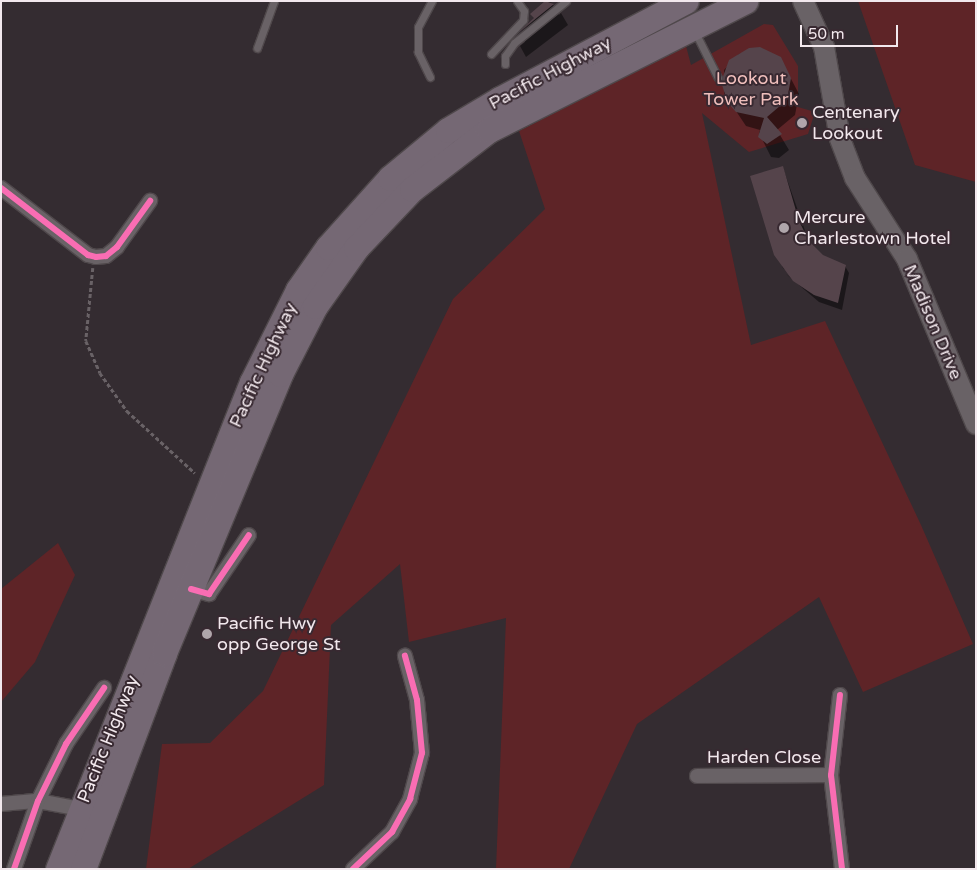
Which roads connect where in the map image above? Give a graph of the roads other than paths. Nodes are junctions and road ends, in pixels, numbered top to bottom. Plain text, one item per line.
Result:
1 (274, 1) edge
2 (432, 1) edge
3 (517, 1) edge
4 (566, 1) edge
5 (686, 1) edge
6 (745, 1) edge
7 (803, 1) edge
8 (693, 27) junction
9 (257, 48) dead end
10 (491, 54) dead end
11 (505, 64) dead end
12 (430, 77) dead end
13 (718, 78) dead end
14 (1, 188) edge
15 (150, 201) dead end
16 (976, 424) edge
17 (249, 535) dead end
18 (191, 588) junction
19 (405, 656) dead end
20 (104, 688) dead end
21 (840, 695) dead end
22 (831, 775) junction
23 (696, 776) dead end
24 (38, 801) junction
25 (1, 804) edge
26 (80, 809) junction
27 (14, 869) edge
28 (58, 869) edge
29 (83, 869) edge
30 (353, 869) edge
31 (842, 869) edge

1 - 9 lane
2 - 12 lane
3 - 10 lane
4 - 11 lane
5 - 26 highway, Pacific Highway
6 - 8 highway, Pacific Highway
7 - 16 main road, Madison Drive
8 - 13 lane
8 - 18 highway, Pacific Highway
14 - 15 street
17 - 18 street
18 - 29 highway, Pacific Highway
19 - 30 street
20 - 24 street, Pacific Highway
21 - 22 street
22 - 23 street, Harden Close
22 - 31 street
24 - 25 street
24 - 26 street
24 - 27 street, Pacific Highway
26 - 28 highway, Pacific Highway

